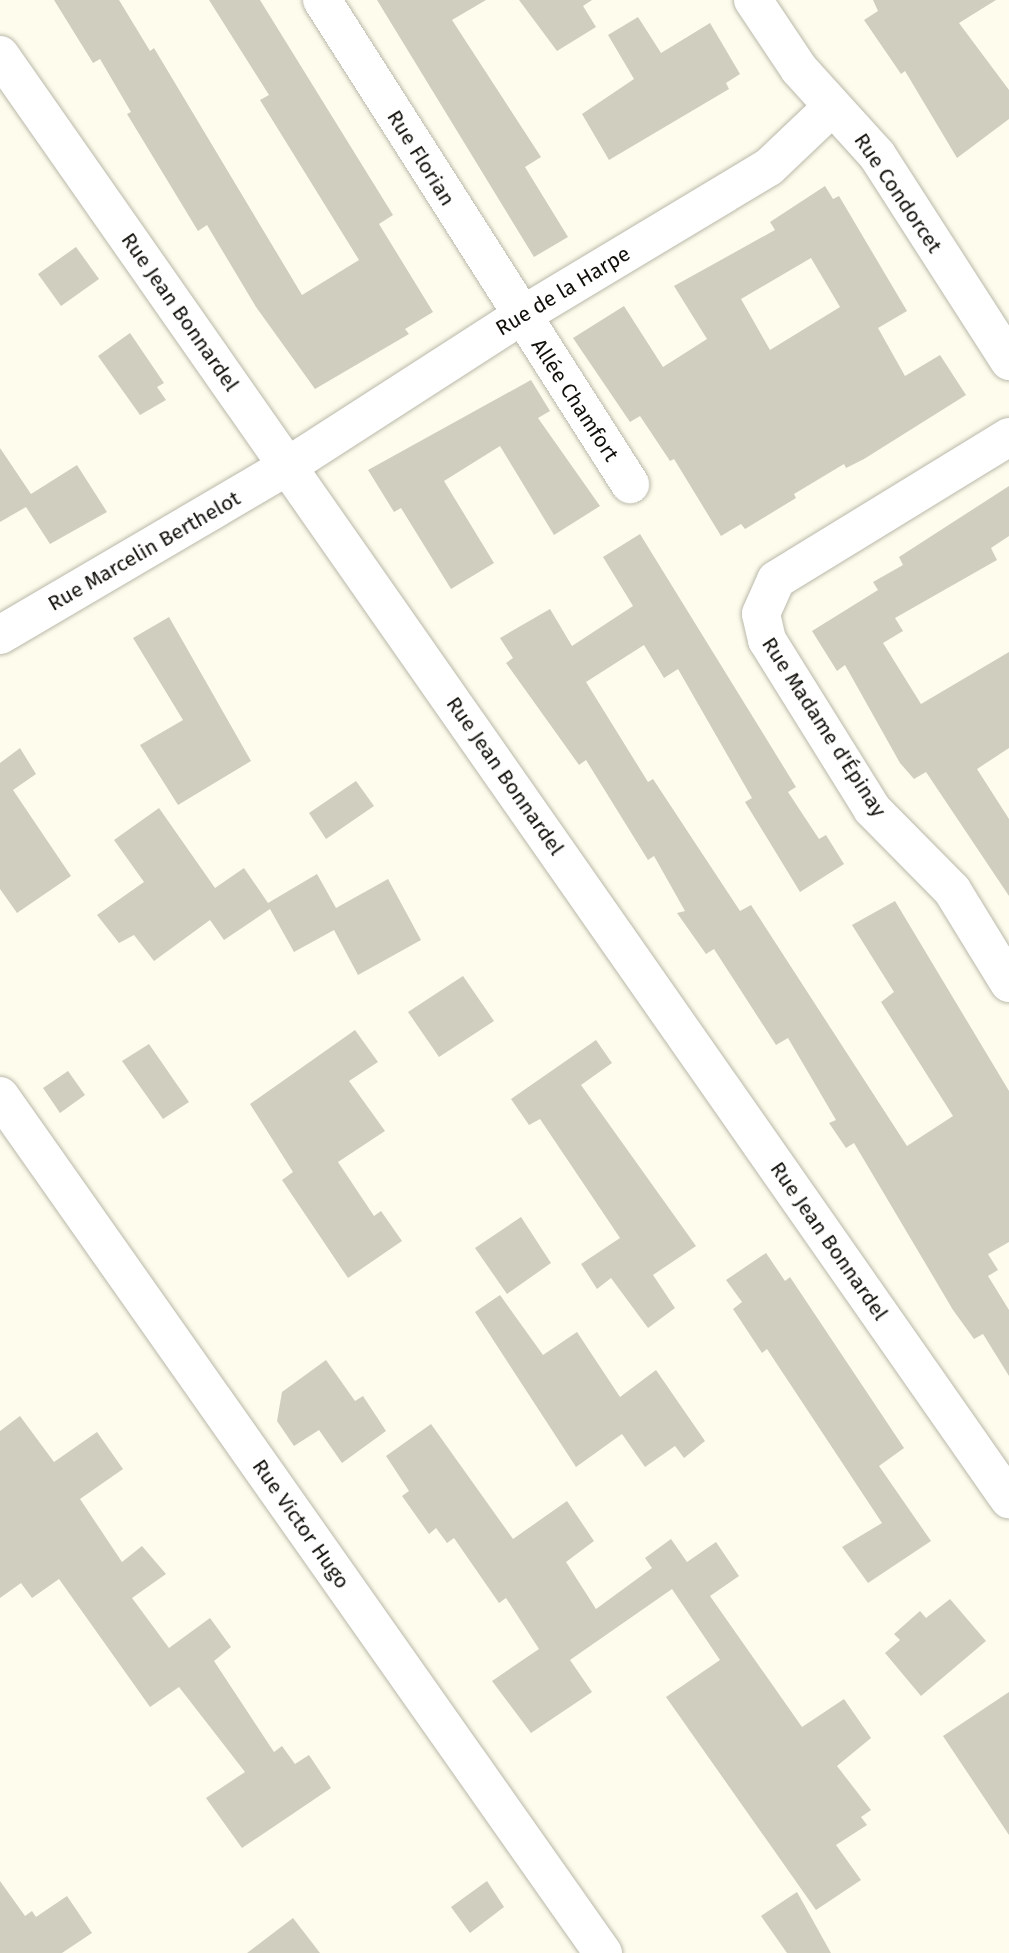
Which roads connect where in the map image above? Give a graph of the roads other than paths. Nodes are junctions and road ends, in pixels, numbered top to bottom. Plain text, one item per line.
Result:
1 (322, 0) edge
2 (753, 0) edge
3 (0, 55) edge
4 (831, 108) junction
5 (521, 316) junction
6 (1009, 361) edge
7 (1009, 437) edge
8 (288, 466) junction
9 (630, 484) dead end
10 (0, 635) edge
11 (1009, 983) edge
12 (0, 1096) edge
13 (1009, 1499) edge
14 (603, 1953) edge

1 - 5 street, Rue Florian
2 - 4 street, Rue Condorcet
3 - 8 street, Rue Jean Bonnardel
4 - 5 street, Rue de la Harpe
4 - 6 street, Rue Condorcet
5 - 8 street, Rue de la Harpe
5 - 9 street, Allée Chamfort
7 - 11 street, Rue Madame d'Épinay
8 - 10 street, Rue Marcelin Berthelot
8 - 13 street, Rue Jean Bonnardel
12 - 14 street, Rue Victor Hugo

